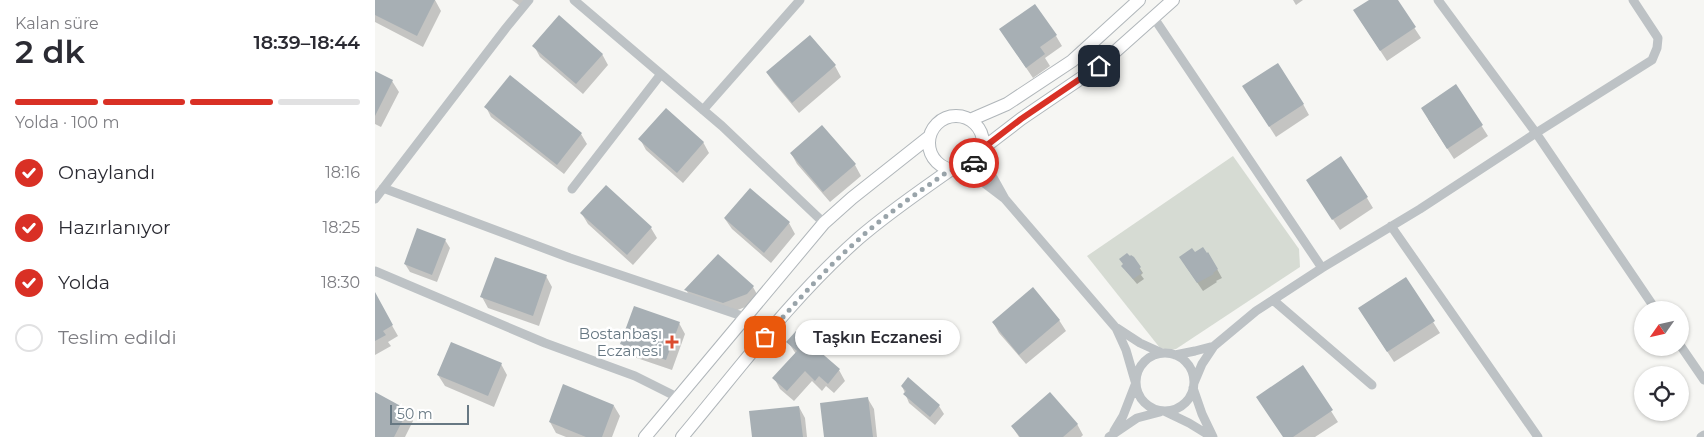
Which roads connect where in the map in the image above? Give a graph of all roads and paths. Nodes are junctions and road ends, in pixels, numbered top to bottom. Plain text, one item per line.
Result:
1 (529, 0) edge
2 (573, 0) edge
3 (799, 0) edge
4 (1139, 0) edge
5 (1173, 0) edge
6 (1438, 0) edge
7 (1633, 0) edge
8 (1154, 18) junction
9 (661, 74) junction
10 (703, 110) junction
11 (969, 120) junction
12 (1536, 133) junction
13 (929, 137) junction
14 (982, 149) junction
15 (954, 170) junction
16 (383, 188) junction
17 (572, 189) dead end
18 (375, 199) edge
19 (1005, 199) junction
20 (824, 223) junction
21 (1391, 226) junction
22 (1322, 268) junction
23 (375, 272) edge
24 (1273, 300) junction
25 (1650, 301) edge
26 (745, 317) junction
27 (1116, 328) junction
28 (1214, 346) junction
29 (1162, 353) junction
30 (1175, 355) junction
31 (1688, 356) edge
32 (1704, 380) edge
33 (1135, 383) junction
34 (1194, 385) junction
35 (1372, 385) dead end
36 (679, 398) junction
37 (1163, 411) junction
38 (1111, 435) edge
39 (645, 437) edge
40 (682, 437) edge
41 (1212, 437) edge
42 (1538, 437) edge

1 - 16 street
2 - 9 street
3 - 10 street
4 - 11 main road
5 - 8 main road
6 - 12 street
7 - 12 street
8 - 14 main road
8 - 22 street
9 - 10 street
9 - 17 street
10 - 20 street
11 - 13 main road
11 - 14 main road
12 - 21 street
12 - 25 street
13 - 15 main road
13 - 20 main road
14 - 15 main road
14 - 19 street
15 - 19 street
15 - 40 main road
16 - 18 street
16 - 26 street
19 - 27 street
20 - 26 main road
21 - 22 street
21 - 42 street
22 - 24 street
23 - 36 street
24 - 28 street
24 - 35 street
26 - 36 main road
27 - 29 street
27 - 33 street
28 - 30 street
28 - 34 street
29 - 30 street
29 - 33 street
30 - 34 street
31 - 32 street
33 - 37 street
33 - 38 street
34 - 37 street
34 - 41 street
36 - 39 main road
37 - 38 street
37 - 41 street

